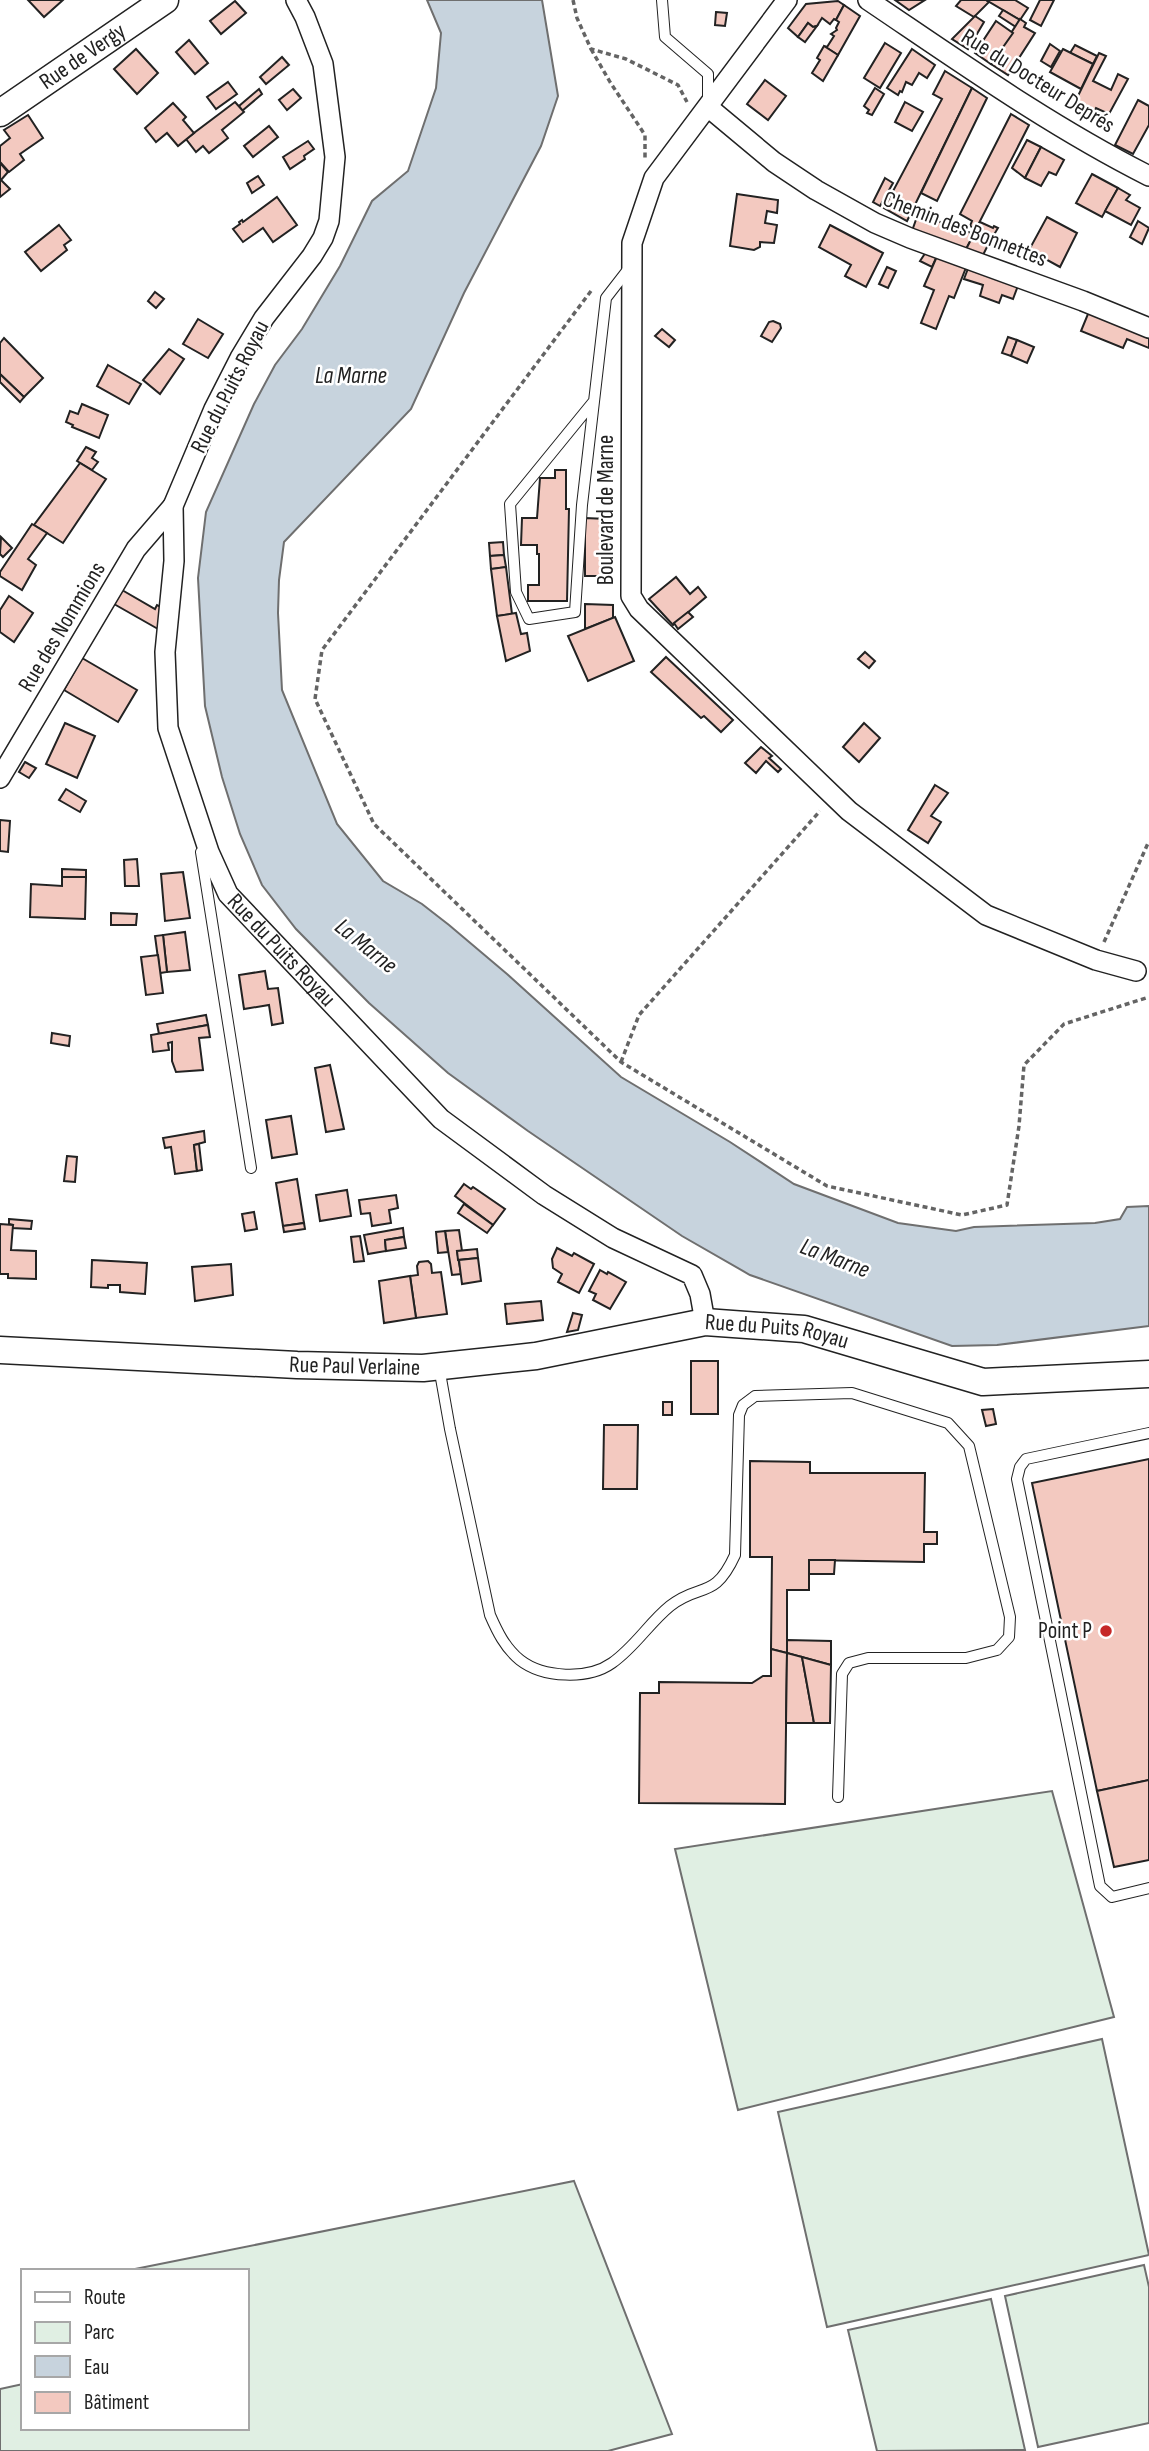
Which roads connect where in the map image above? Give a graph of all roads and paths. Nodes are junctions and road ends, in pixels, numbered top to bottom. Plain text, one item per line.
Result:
1 (165, 0) edge
2 (296, 0) edge
3 (573, 0) edge
4 (662, 0) edge
5 (787, 0) edge
6 (868, 0) edge
7 (592, 49) junction
8 (705, 112) junction
9 (0, 113) edge
10 (645, 167) dead end
11 (1149, 176) edge
12 (632, 264) junction
13 (599, 281) dead end
14 (1149, 328) edge
15 (594, 401) junction
16 (173, 506) junction
17 (0, 778) edge
18 (833, 796) junction
19 (195, 813) junction
20 (1149, 841) edge
21 (1096, 960) junction
22 (1136, 971) dead end
23 (1149, 998) edge
24 (621, 1062) junction
25 (251, 1168) dead end
26 (705, 1322) junction
27 (0, 1350) edge
28 (439, 1366) junction
29 (1149, 1374) edge
30 (1149, 1433) edge
31 (838, 1797) dead end
32 (1149, 1888) edge

1 - 9 street, Rue de Vergy
2 - 16 street, Rue du Puits Royau
3 - 7 path
4 - 8 lane
5 - 8 street, Boulevard de Marne
6 - 11 street, Rue du Docteur Deprés
7 - 8 path
7 - 10 path
8 - 12 street, Boulevard de Marne
8 - 14 street, Chemin des Bonnettes
12 - 15 lane
12 - 18 street, Boulevard de Marne
13 - 24 path
15 - 15 lane
16 - 17 street, Rue des Nommions
16 - 19 street, Rue du Puits Royau
18 - 21 street, Boulevard de Marne
18 - 24 path
19 - 25 lane
19 - 26 street, Rue du Puits Royau
20 - 21 path
21 - 22 street, Boulevard de Marne
23 - 24 path
26 - 28 street, Rue Paul Verlaine
26 - 29 street, Rue du Puits Royau
27 - 28 street, Rue Paul Verlaine
28 - 31 lane
30 - 32 lane

